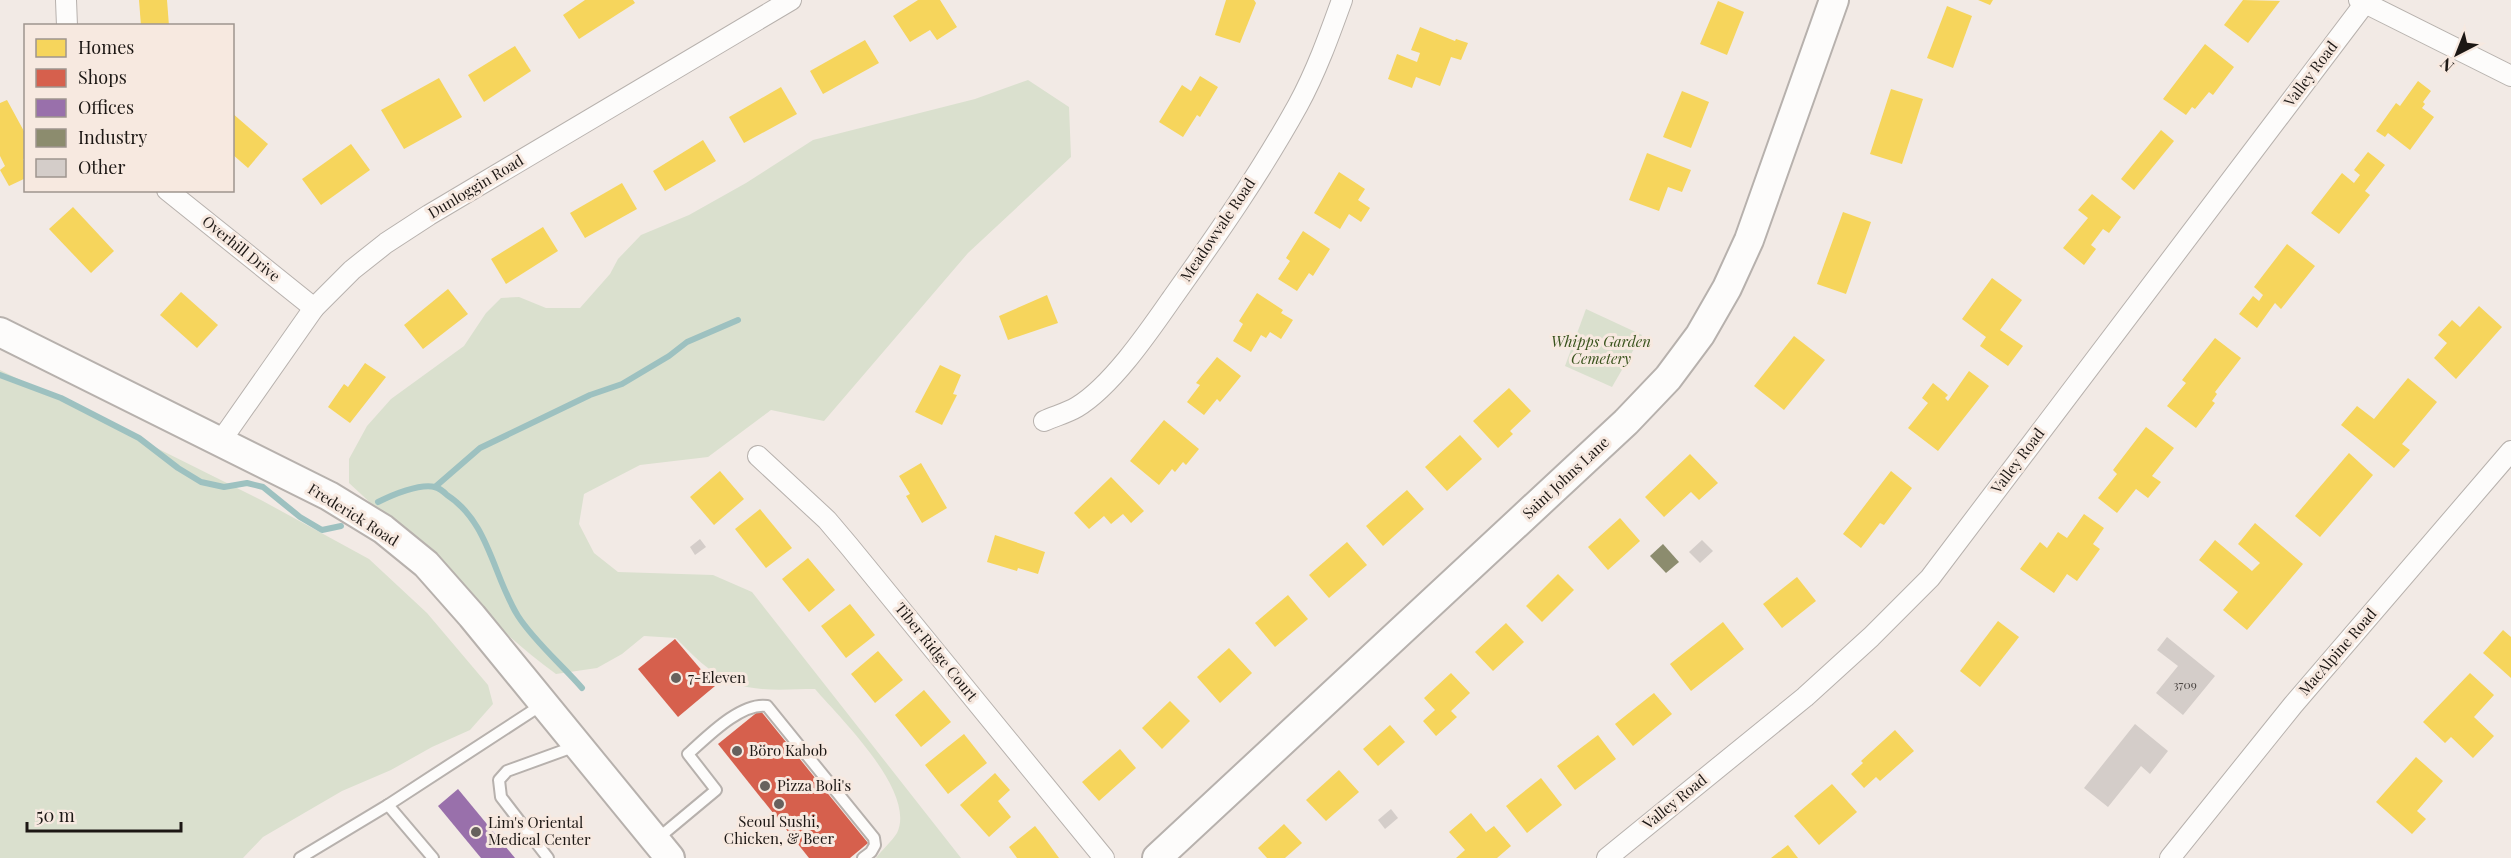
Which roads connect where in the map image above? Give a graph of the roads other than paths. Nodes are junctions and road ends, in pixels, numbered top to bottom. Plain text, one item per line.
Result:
1 (66, 0) edge
2 (791, 0) edge
3 (1342, 0) edge
4 (1834, 0) edge
5 (2362, 2) edge
6 (67, 24) edge
7 (2511, 76) edge
8 (169, 192) edge
9 (314, 308) junction
10 (0, 332) edge
11 (1044, 421) dead end
12 (220, 442) junction
13 (2511, 451) edge
14 (758, 456) dead end
15 (543, 704) junction
16 (578, 746) junction
17 (388, 805) junction
18 (663, 849) edge
19 (300, 858) edge
20 (433, 858) edge
21 (548, 858) edge
22 (863, 858) edge
23 (1104, 858) edge
24 (1157, 858) edge
25 (1607, 858) edge
26 (2170, 858) edge

1 - 6 street
2 - 9 street, Dunloggin Road
3 - 11 street, Meadowvale Road
4 - 24 street, Saint Johns Lane
5 - 7 street
5 - 25 street, Valley Road
8 - 9 street, Overhill Drive
9 - 12 street, Dunloggin Road
10 - 12 street, Frederick Road
12 - 15 street, Frederick Road
13 - 26 street, MacAlpine Road
14 - 23 street, Tiber Ridge Court
15 - 16 street, Frederick Road
15 - 17 lane
16 - 18 street, Frederick Road
16 - 21 lane
17 - 19 lane
17 - 20 lane
18 - 22 lane

